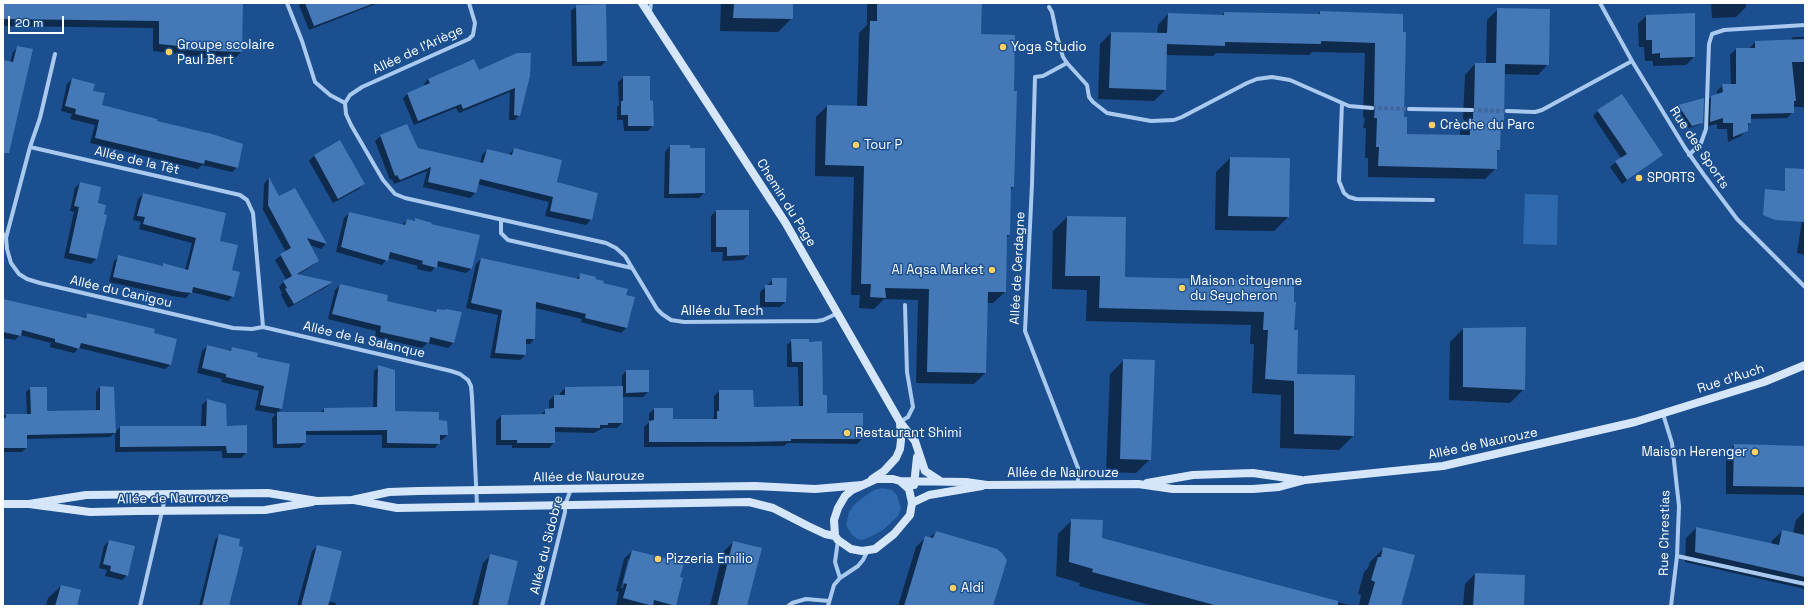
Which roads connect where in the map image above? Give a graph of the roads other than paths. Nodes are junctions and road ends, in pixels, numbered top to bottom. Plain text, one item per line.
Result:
1 (287, 3) edge
2 (469, 3) edge
3 (642, 3) edge
4 (651, 3) edge
5 (1600, 3) edge
6 (1049, 7) dead end
7 (650, 15) junction
8 (1805, 24) edge
9 (56, 54) dead end
10 (1632, 61) junction
11 (1067, 63) junction
12 (345, 103) junction
13 (1342, 103) junction
14 (1372, 108) tunnel mouth
15 (1409, 109) tunnel mouth
16 (1472, 110) tunnel mouth
17 (1507, 111) tunnel mouth
18 (30, 146) junction
19 (1689, 154) junction
20 (1433, 200) dead end
21 (500, 220) junction
22 (5, 236) edge
23 (632, 268) junction
24 (1805, 287) edge
25 (905, 305) dead end
26 (838, 313) junction
27 (263, 327) junction
28 (1805, 365) edge
29 (1663, 414) junction
30 (900, 422) junction
31 (917, 451) junction
32 (1305, 480) junction
33 (900, 481) junction
34 (915, 481) junction
35 (941, 481) junction
36 (865, 483) junction
37 (1138, 484) junction
38 (1078, 485) junction
39 (987, 486) junction
40 (571, 489) junction
41 (476, 490) junction
42 (166, 494) junction
43 (912, 499) junction
44 (317, 500) junction
45 (352, 500) junction
46 (3, 504) edge
47 (29, 504) junction
48 (566, 506) junction
49 (477, 507) junction
50 (161, 511) junction
51 (836, 538) junction
52 (868, 550) junction
53 (1677, 556) junction
54 (840, 578) junction
55 (1805, 584) edge
56 (829, 601) junction
57 (140, 606) edge
58 (542, 606) edge
59 (788, 606) edge
60 (828, 606) edge
61 (1671, 606) edge

1 - 12 street
2 - 12 street, Allée de l'Ariège
3 - 7 street, Chemin du Page
4 - 7 street
5 - 10 street, Rue des Sports
6 - 11 street
7 - 26 street, Chemin du Page
8 - 19 street
9 - 18 street
10 - 17 street
10 - 19 street, Rue des Sports
11 - 13 street
11 - 38 street, Allée de Cerdagne
12 - 21 street, Allée du Tech
13 - 14 street
13 - 20 street
15 - 16 street
18 - 22 street
18 - 27 street, Allée de la Têt
19 - 24 street, Rue des Sports
21 - 23 street, Allée du Tech
21 - 23 street
22 - 27 street, Allée du Canigou
23 - 26 street, Allée du Tech
25 - 30 street
26 - 30 street, Chemin du Page
27 - 41 street, Allée de la Salanque
28 - 29 street, Rue d'Auch
29 - 32 street, Allée de Naurouze
29 - 53 street, Rue Chrestias
30 - 31 street, Chemin du Page
30 - 36 street, Chemin du Page
31 - 34 street, Chemin du Page
31 - 35 street, Chemin du Page
32 - 37 street, Allée de Naurouze
32 - 37 street, Allée de Naurouze
33 - 34 street, Allée de Naurouze
33 - 36 street
33 - 43 street
34 - 35 street, Allée de Naurouze
34 - 43 street, Chemin du Page
35 - 39 street, Allée de Naurouze
36 - 40 street, Allée de Naurouze
36 - 51 street
37 - 38 street, Allée de Naurouze
38 - 39 street, Allée de Naurouze
39 - 43 street, Allée de Naurouze
40 - 41 street, Allée de Naurouze
40 - 48 street, Allée du Sidobre
41 - 45 street, Allée de Naurouze
41 - 49 street, Allée de la Salanque
42 - 44 street, Allée de Naurouze
42 - 47 street, Allée de Naurouze
42 - 50 street
43 - 52 street
44 - 45 street, Allée de Naurouze
44 - 50 street, Allée de Naurouze
45 - 49 street
46 - 47 street, Allée de Naurouze
47 - 50 street, Allée de Naurouze
48 - 49 street
48 - 51 street
48 - 58 street, Allée du Sidobre
50 - 57 street
51 - 52 street
51 - 54 street
52 - 54 street
53 - 55 street
53 - 61 street, Rue Chrestias
54 - 56 street
56 - 59 street
56 - 60 street

